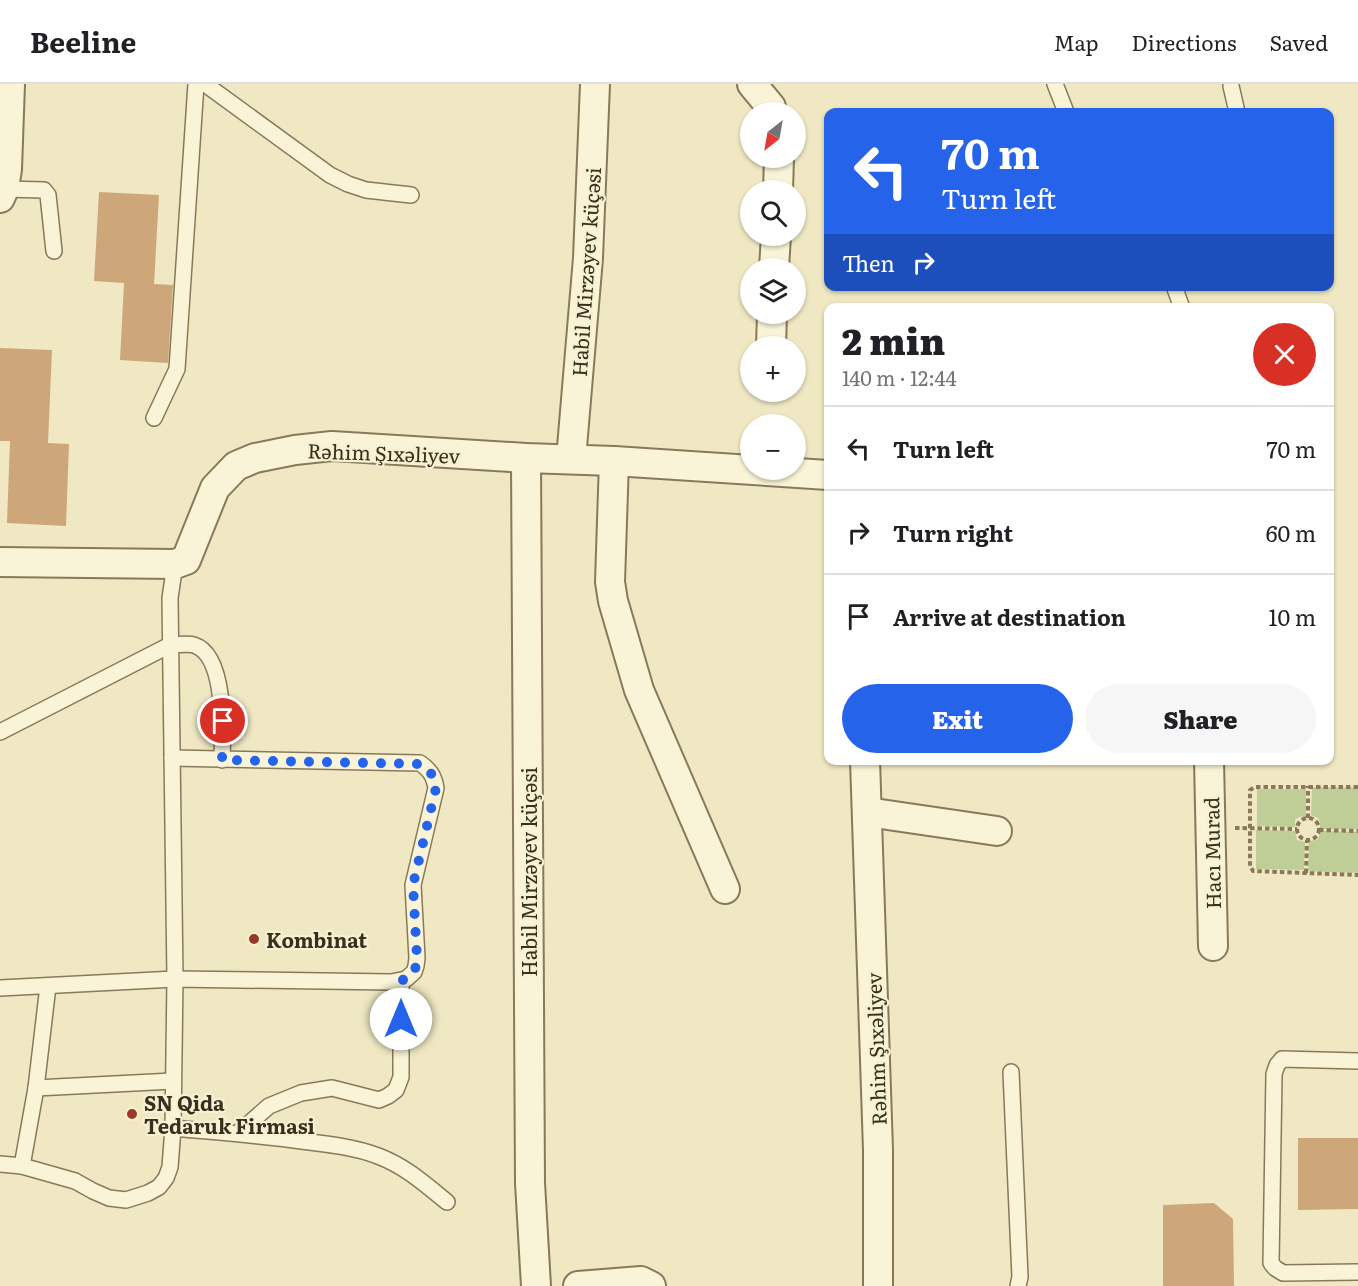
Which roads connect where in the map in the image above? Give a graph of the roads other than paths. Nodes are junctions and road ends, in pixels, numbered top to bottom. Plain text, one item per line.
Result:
1 (10, 84) edge
2 (196, 84) edge
3 (205, 84) edge
4 (594, 84) edge
5 (752, 84) edge
6 (1055, 84) edge
7 (1231, 86) dead end
8 (767, 102) edge
9 (1064, 108) edge
10 (1236, 108) edge
11 (2, 194) edge
12 (411, 195) dead end
13 (54, 251) dead end
14 (154, 418) dead end
15 (526, 458) junction
16 (572, 459) junction
17 (614, 461) junction
18 (824, 475) edge
19 (0, 562) edge
20 (175, 564) junction
21 (170, 645) junction
22 (0, 732) edge
23 (172, 758) junction
24 (222, 760) junction
25 (865, 765) edge
26 (1209, 765) edge
27 (867, 812) junction
28 (997, 831) dead end
29 (725, 889) dead end
30 (1213, 946) dead end
31 (175, 979) junction
32 (401, 981) junction
33 (48, 986) junction
34 (0, 988) edge
35 (1358, 1061) edge
36 (1011, 1072) dead end
37 (174, 1081) junction
38 (36, 1088) junction
39 (173, 1128) junction
40 (238, 1133) junction
41 (0, 1164) edge
42 (22, 1166) junction
43 (447, 1202) dead end
44 (1358, 1272) edge
45 (536, 1286) edge
46 (578, 1286) edge
47 (651, 1286) edge
48 (878, 1286) edge
49 (1018, 1286) edge

1 - 11 street
2 - 14 lane
3 - 12 lane
4 - 16 street, Habil Mirzəyev küçəsi
5 - 8 street
6 - 9 lane
7 - 10 lane
11 - 13 lane
15 - 16 street, Rəhim Şıxəliyev
15 - 20 street, Rəhim Şıxəliyev
15 - 45 street, Habil Mirzəyev küçəsi
16 - 17 street, Rəhim Şıxəliyev
17 - 18 street, Rəhim Şıxəliyev
17 - 29 street
19 - 20 street
20 - 21 lane
21 - 22 lane
21 - 23 lane
21 - 24 lane
23 - 24 lane
23 - 31 lane
24 - 32 lane
25 - 27 street, Rəhim Şıxəliyev
26 - 30 street, Hacı Murad
27 - 28 street
27 - 48 street, Rəhim Şıxəliyev
31 - 32 lane
31 - 33 lane
31 - 37 lane
32 - 40 lane
33 - 34 lane
33 - 38 lane
35 - 44 lane
36 - 49 lane
37 - 38 lane
37 - 39 lane
38 - 42 lane
39 - 40 lane
39 - 42 lane
40 - 43 lane
41 - 42 lane
46 - 47 street

